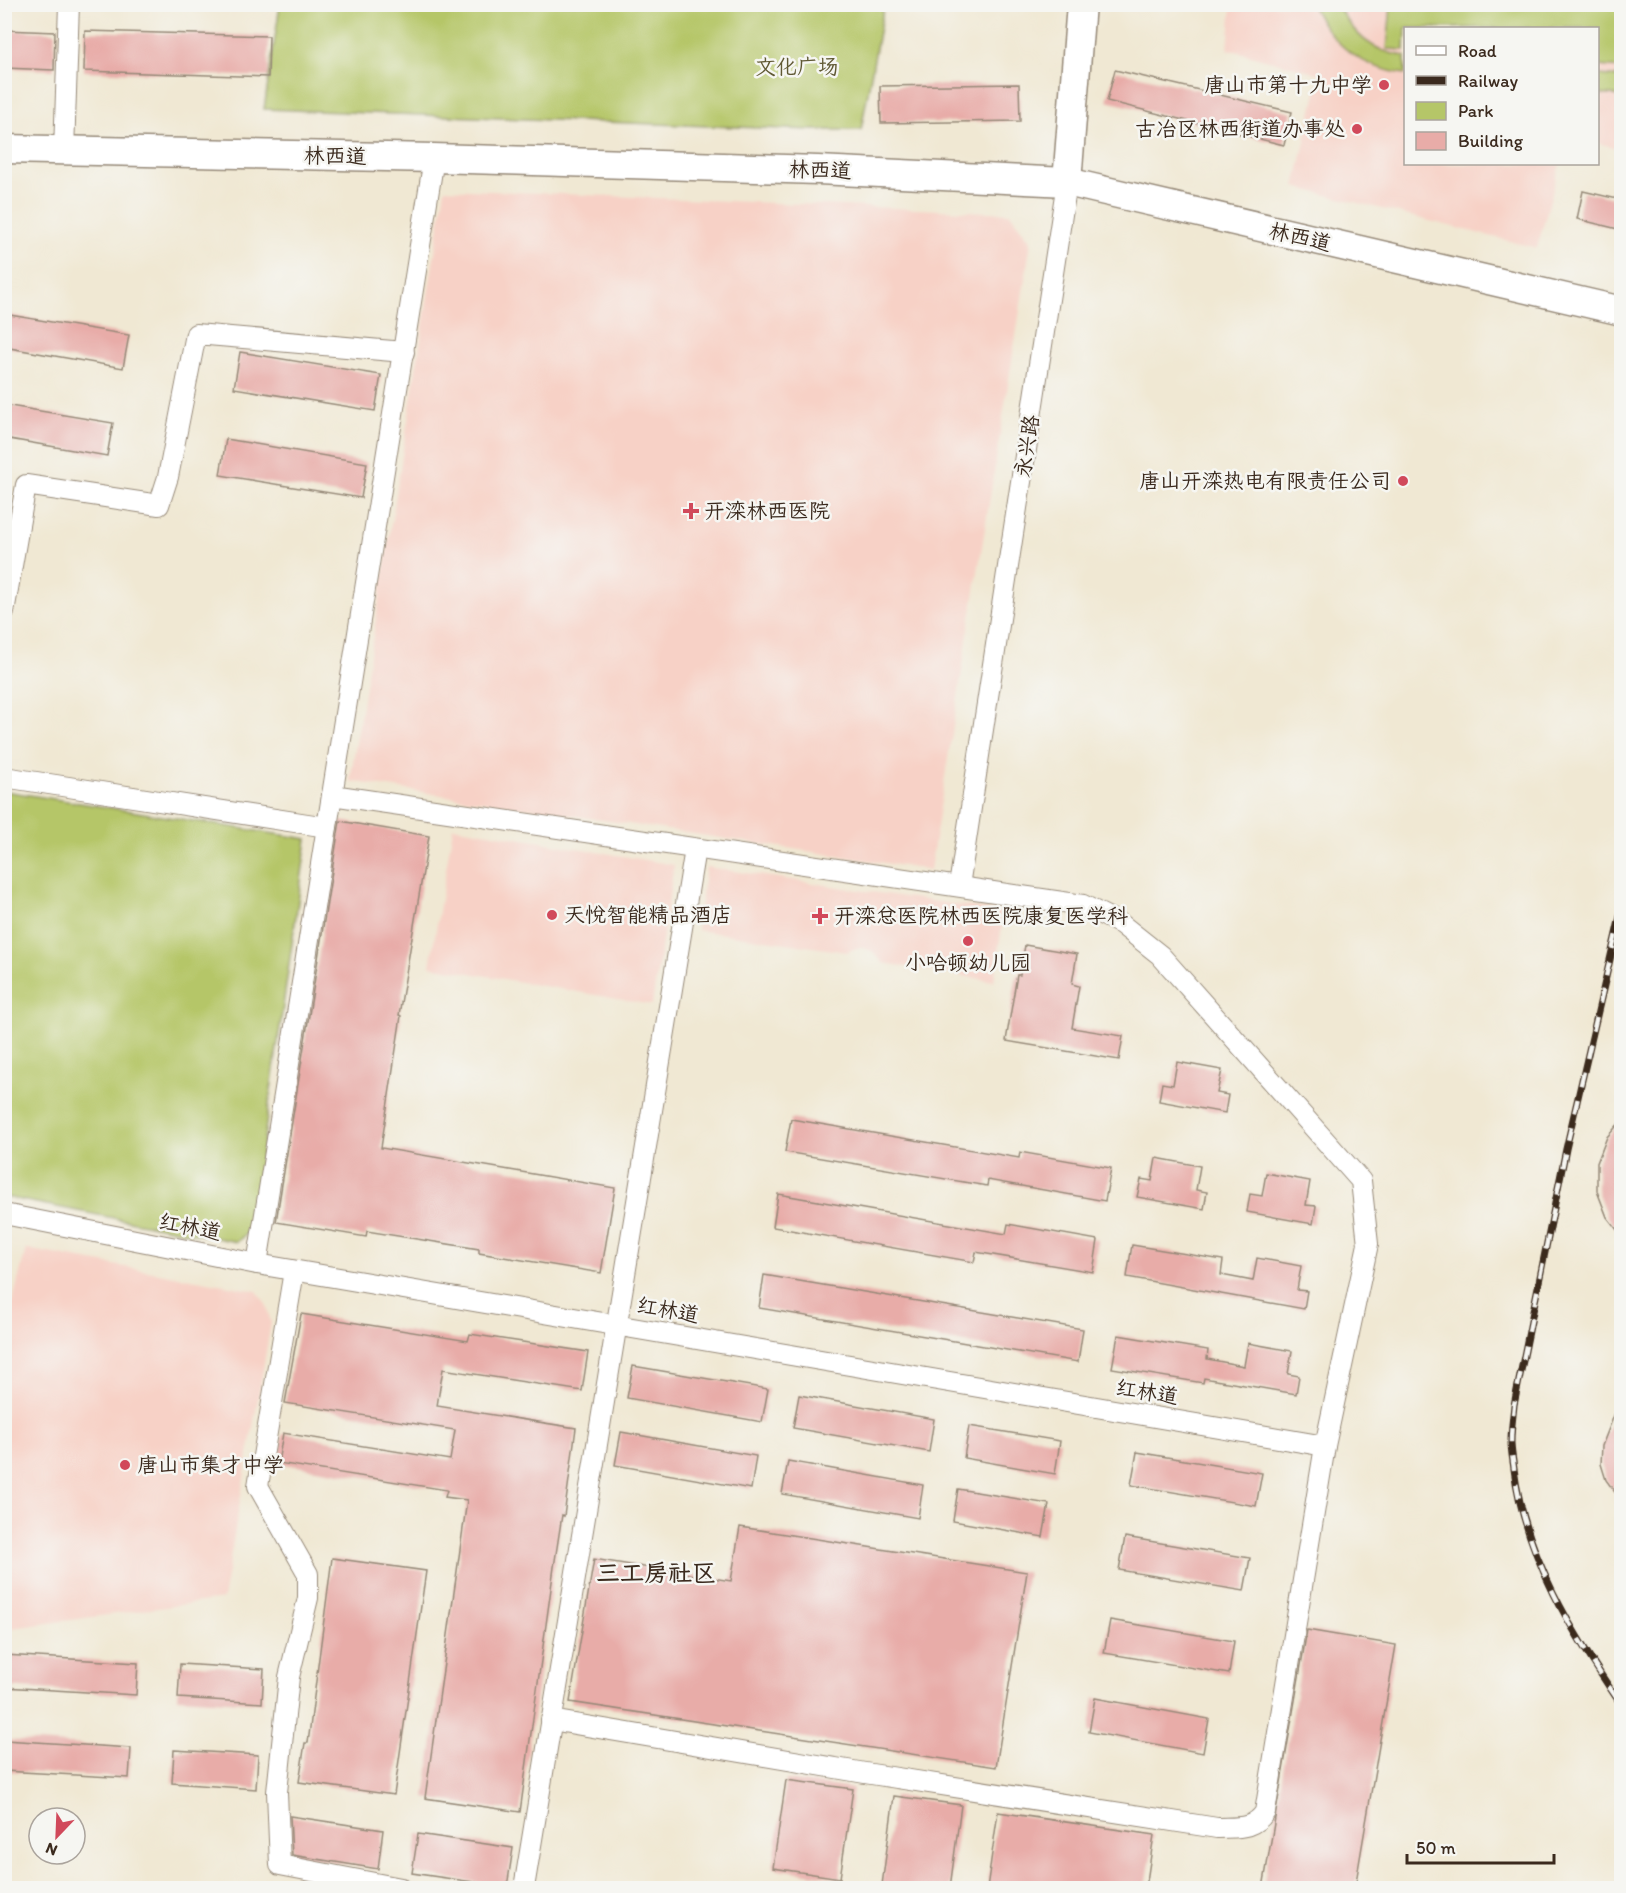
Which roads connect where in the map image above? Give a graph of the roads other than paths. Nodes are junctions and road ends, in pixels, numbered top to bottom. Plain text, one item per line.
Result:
1 (69, 4) edge
2 (1081, 4) edge
3 (4, 149) edge
4 (64, 151) junction
5 (434, 158) junction
6 (1067, 182) junction
7 (1622, 311) edge
8 (404, 352) junction
9 (4, 612) edge
10 (4, 777) edge
11 (332, 795) junction
12 (327, 827) junction
13 (695, 849) junction
14 (959, 886) junction
15 (4, 1214) edge
16 (257, 1264) junction
17 (294, 1271) junction
18 (616, 1326) junction
19 (1325, 1446) junction
20 (551, 1720) junction
21 (401, 1888) edge
22 (524, 1888) edge

1 - 4 street
2 - 6 main road, 永兴路
3 - 4 main road, 林西道
4 - 5 main road, 林西道
5 - 6 main road, 林西道
5 - 8 street
6 - 7 main road, 林西道
6 - 14 street, 永兴路
8 - 9 street
8 - 11 street
10 - 12 street
11 - 12 street
11 - 13 street
12 - 16 street
13 - 14 street
13 - 18 street
14 - 19 street
15 - 16 street, 红林道
16 - 17 street, 红林道
17 - 18 street, 红林道
17 - 21 street
18 - 19 street, 红林道
18 - 20 street
19 - 20 street
20 - 22 street

